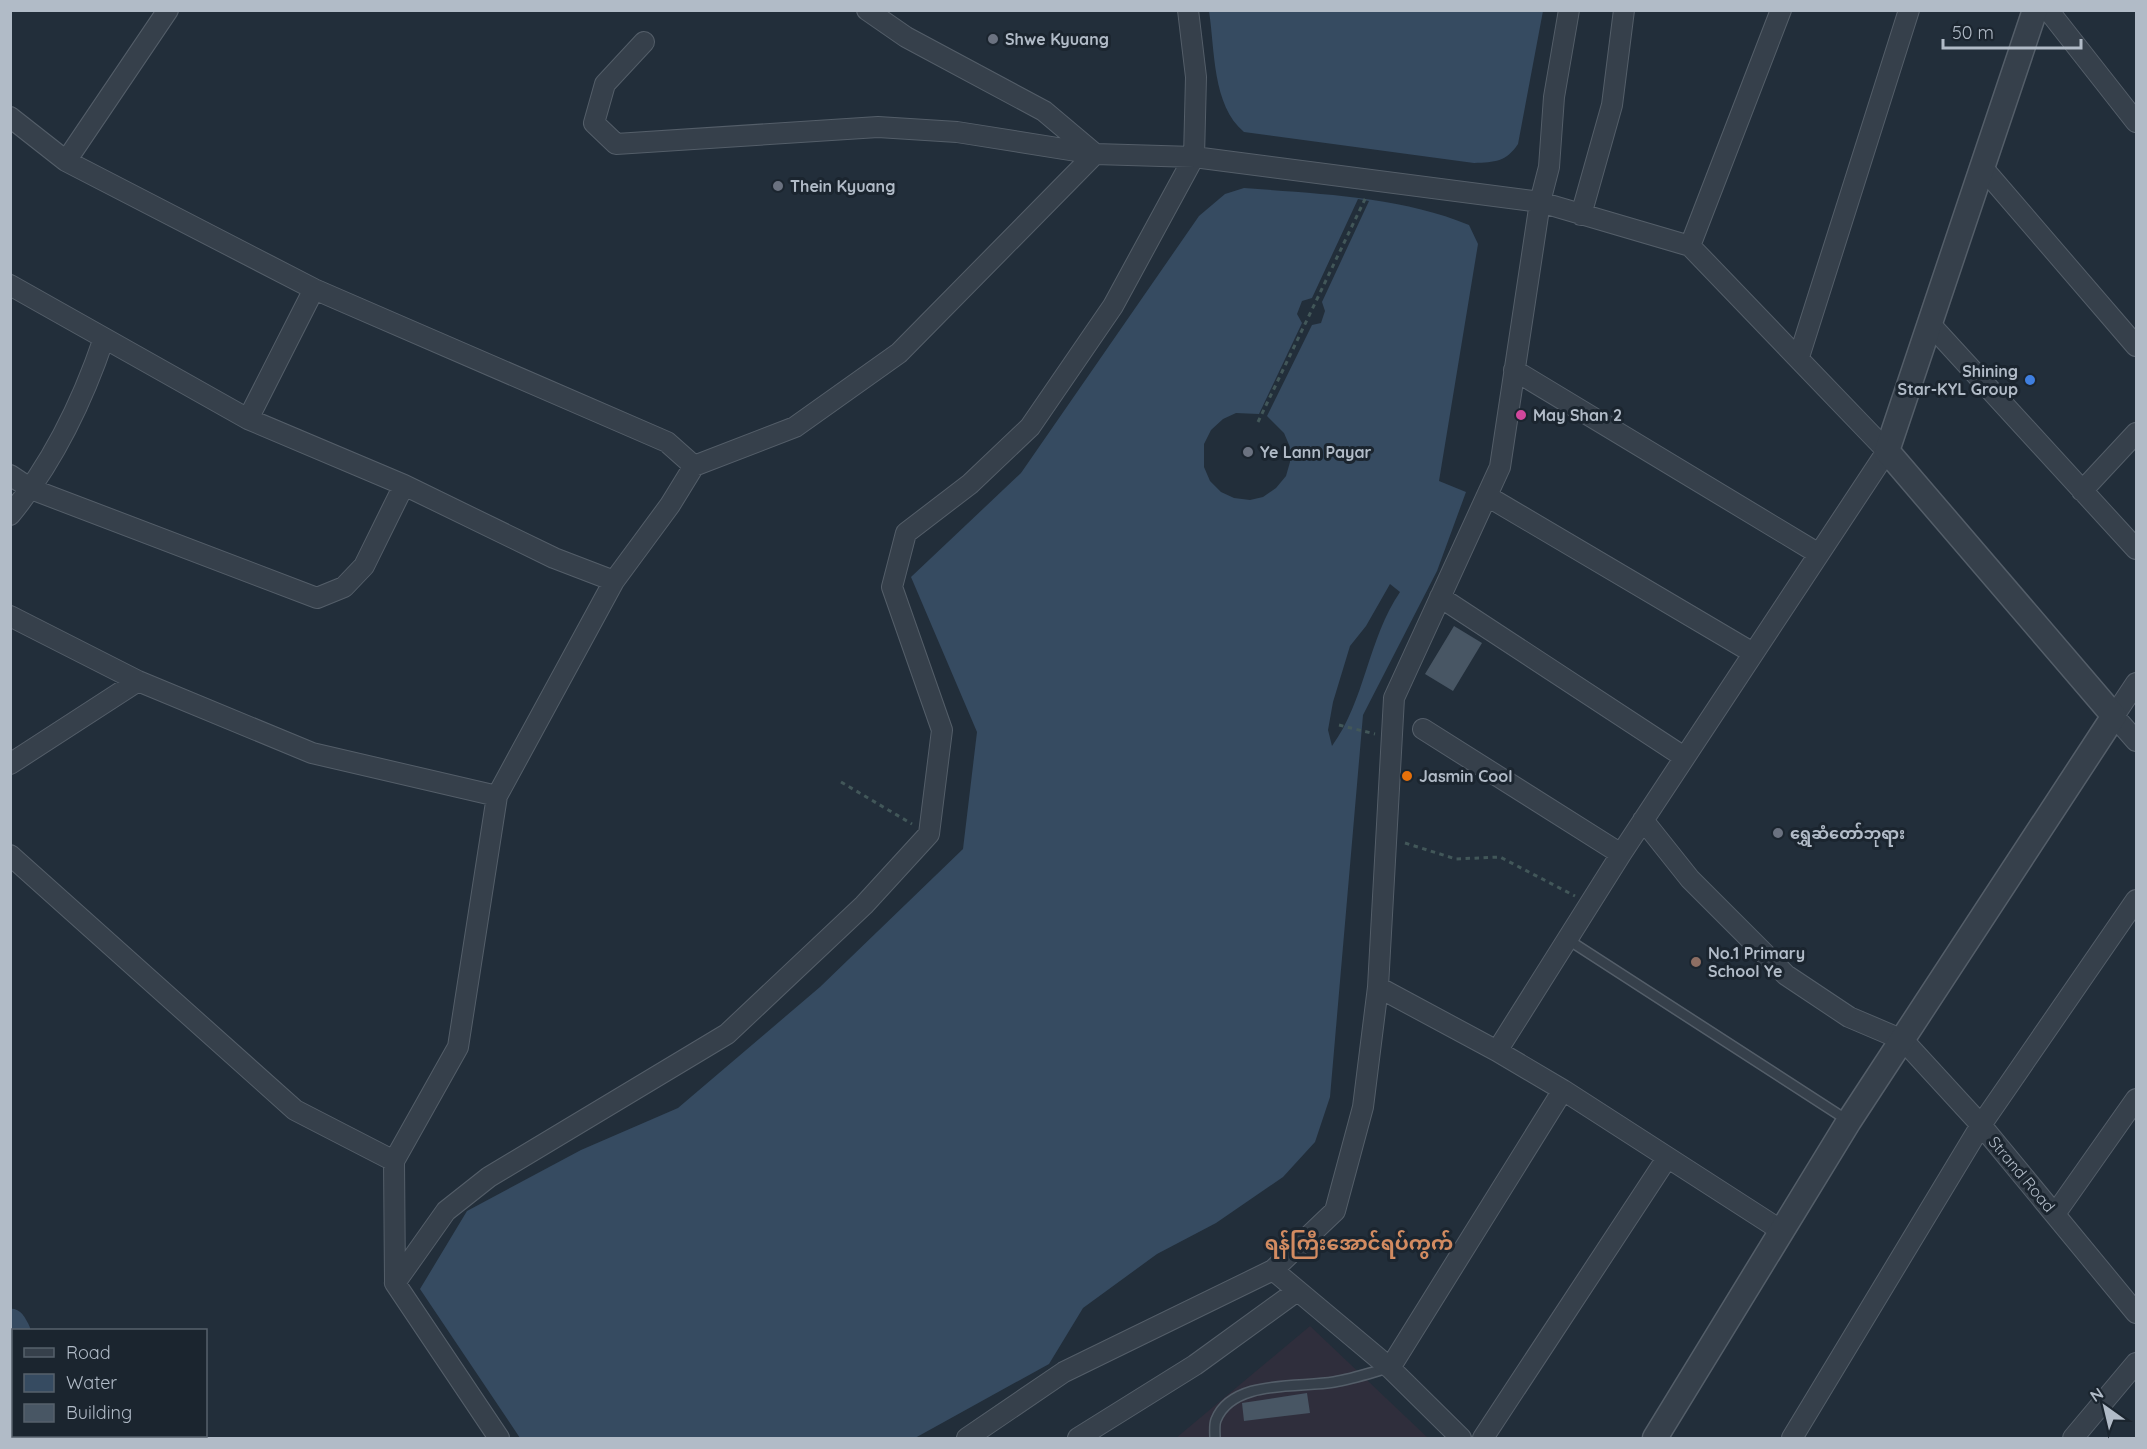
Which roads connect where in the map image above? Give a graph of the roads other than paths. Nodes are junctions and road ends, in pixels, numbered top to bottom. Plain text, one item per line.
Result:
1 (168, 10) edge
2 (867, 10) edge
3 (1188, 10) edge
4 (1569, 10) edge
5 (1624, 10) edge
6 (1781, 10) edge
7 (1909, 10) edge
8 (2035, 10) edge
9 (2048, 10) edge
10 (644, 42) dead end
11 (10, 117) edge
12 (2136, 122) edge
13 (1095, 154) junction
14 (1194, 157) junction
15 (66, 161) junction
16 (1982, 167) junction
17 (1540, 202) junction
18 (1581, 215) junction
19 (1690, 246) junction
20 (10, 285) edge
21 (314, 289) junction
22 (1930, 324) junction
23 (104, 338) junction
24 (2136, 346) edge
25 (1798, 357) junction
26 (1514, 370) junction
27 (248, 419) junction
28 (2136, 433) edge
29 (1887, 451) junction
30 (694, 466) junction
31 (10, 475) edge
32 (404, 485) junction
33 (31, 489) junction
34 (2082, 490) junction
35 (1487, 496) junction
36 (10, 515) edge
37 (2136, 549) edge
38 (1819, 554) junction
39 (614, 581) junction
40 (1440, 597) junction
41 (10, 616) edge
42 (1753, 653) junction
43 (138, 681) junction
44 (2136, 683) edge
45 (2114, 716) junction
46 (1423, 729) dead end
47 (2136, 741) edge
48 (1684, 757) junction
49 (10, 764) edge
50 (497, 796) junction
51 (1642, 820) junction
52 (1620, 854) junction
53 (10, 855) edge
54 (2136, 900) edge
55 (1567, 939) junction
56 (1378, 987) junction
57 (1903, 1040) junction
58 (1497, 1051) junction
59 (1563, 1090) junction
60 (2136, 1099) edge
61 (1849, 1121) junction
62 (1981, 1125) junction
63 (1667, 1158) junction
64 (394, 1161) junction
65 (2055, 1214) junction
66 (1782, 1231) junction
67 (1273, 1270) junction
68 (395, 1282) junction
69 (1297, 1291) junction
70 (2136, 1313) edge
71 (2136, 1363) edge
72 (1390, 1368) junction
73 (499, 1438) edge
74 (967, 1438) edge
75 (1078, 1438) edge
76 (1215, 1438) edge
77 (1461, 1438) edge
78 (1483, 1438) edge
79 (1655, 1438) edge
80 (1792, 1438) edge
81 (2073, 1438) edge

1 - 15 street
2 - 13 street
3 - 14 street
4 - 17 street
5 - 18 street
6 - 19 street
7 - 25 street
8 - 16 street
9 - 12 street
10 - 13 street
11 - 15 street
13 - 14 street
13 - 30 street
14 - 17 street
14 - 68 street
15 - 21 street
16 - 22 street
16 - 24 street
17 - 18 street
17 - 26 street
18 - 19 street
19 - 25 street
20 - 23 street
21 - 27 street
21 - 30 street
22 - 29 street
22 - 34 street
23 - 27 street
23 - 33 street
25 - 29 street
26 - 35 street
26 - 38 street
27 - 32 street
28 - 34 street
29 - 38 street
29 - 45 street
30 - 39 street
31 - 33 street
32 - 33 street
32 - 39 street
33 - 36 street
34 - 37 street
35 - 40 street
35 - 42 street
38 - 42 street
39 - 50 street
40 - 48 street
40 - 56 street
41 - 43 street
42 - 48 street
43 - 49 street
43 - 50 street
44 - 45 street
45 - 47 street
45 - 57 street
46 - 52 street
48 - 51 street
50 - 64 street
51 - 52 street
51 - 57 street
52 - 55 street
53 - 64 street
54 - 62 street
55 - 58 street
55 - 61 lane
56 - 58 street
56 - 67 street
57 - 61 street
57 - 62 street, Strand Road
58 - 59 street
59 - 63 street
59 - 72 street
60 - 65 street
61 - 66 street
62 - 65 street, Strand Road
62 - 80 street
63 - 66 street
63 - 78 street
64 - 68 street
65 - 70 street, Strand Road
66 - 79 street
67 - 69 street
67 - 74 street
68 - 73 street
69 - 72 street
69 - 75 street
71 - 81 street
72 - 76 lane
72 - 77 street

